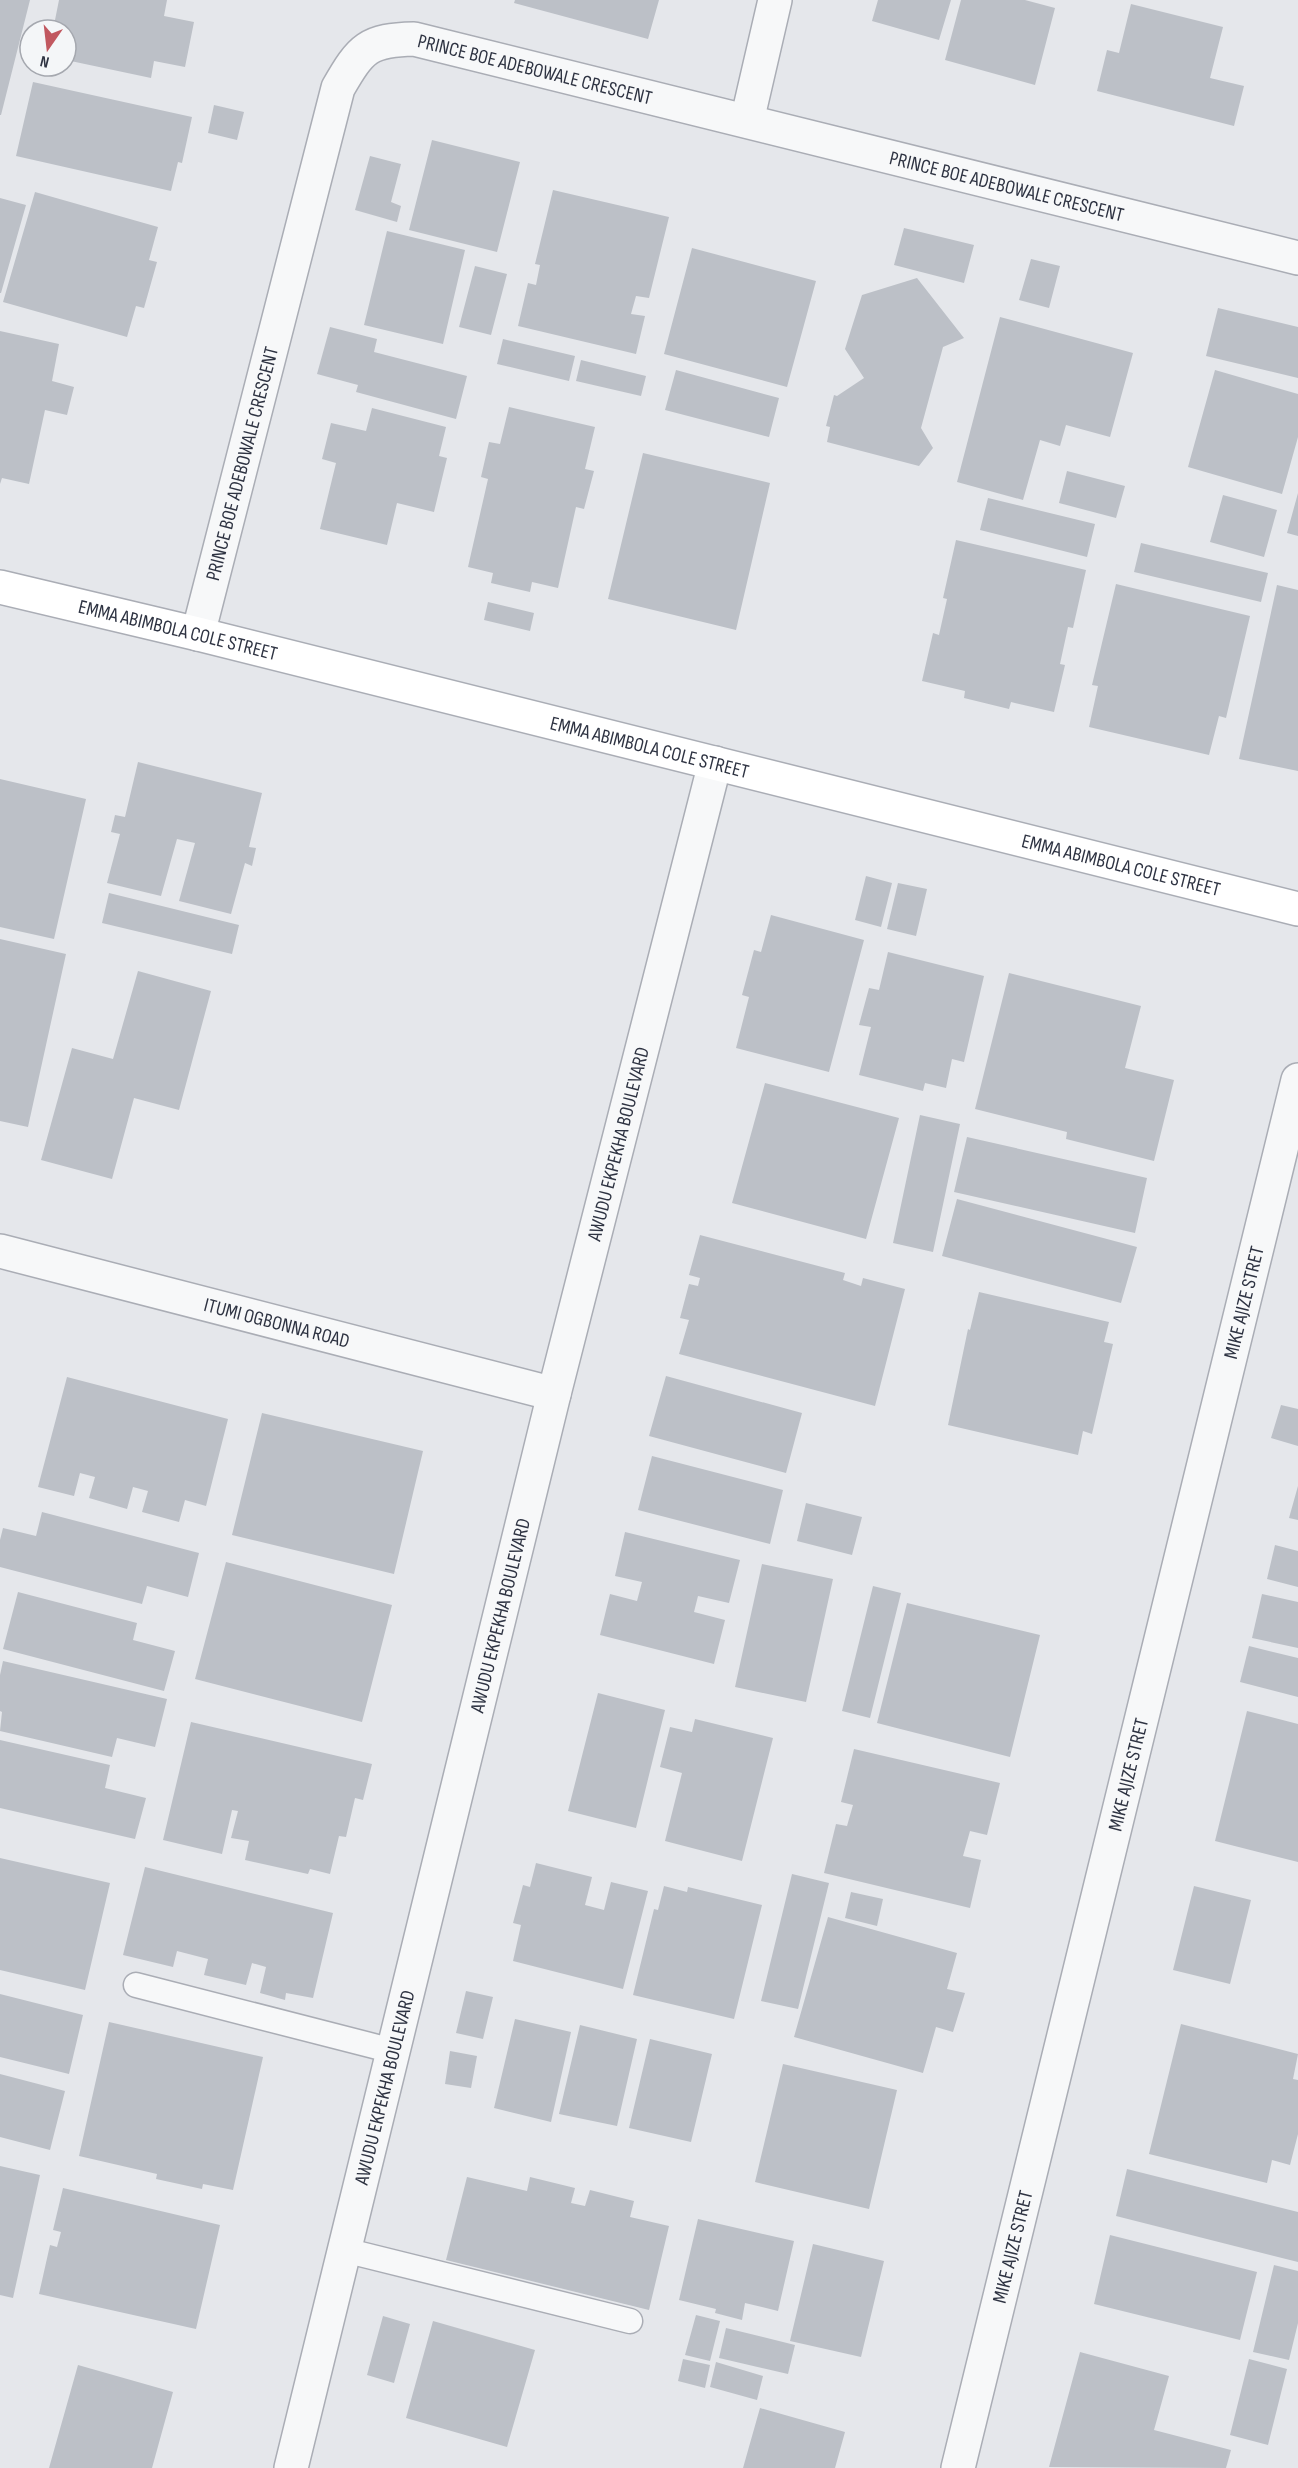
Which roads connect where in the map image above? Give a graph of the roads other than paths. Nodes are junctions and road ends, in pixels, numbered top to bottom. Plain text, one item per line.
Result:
1 (775, 0) edge
2 (747, 121) junction
3 (1298, 258) edge
4 (0, 587) edge
5 (198, 634) junction
6 (715, 764) junction
7 (1298, 909) edge
8 (1298, 1080) edge
9 (0, 1251) edge
10 (554, 1394) junction
11 (136, 1985) dead end
12 (393, 2051) junction
13 (344, 2250) junction
14 (630, 2321) dead end
15 (291, 2468) edge
16 (958, 2468) edge

1 - 2 street
2 - 3 street, PRINCE BOE ADEBOWALE CRESCENT
2 - 5 street, PRINCE BOE ADEBOWALE CRESCENT
4 - 5 street, EMMA ABIMBOLA COLE STREET
5 - 6 street, EMMA ABIMBOLA COLE STREET
6 - 7 street, EMMA ABIMBOLA COLE STREET
6 - 10 street, AWUDU EKPEKHA BOULEVARD
8 - 16 street, MIKE AJIZE STRET
9 - 10 street, ITUMI OGBONNA ROAD
10 - 12 street, AWUDU EKPEKHA BOULEVARD
11 - 12 lane
12 - 13 street, AWUDU EKPEKHA BOULEVARD
13 - 14 lane
13 - 15 street, AWUDU EKPEKHA BOULEVARD

